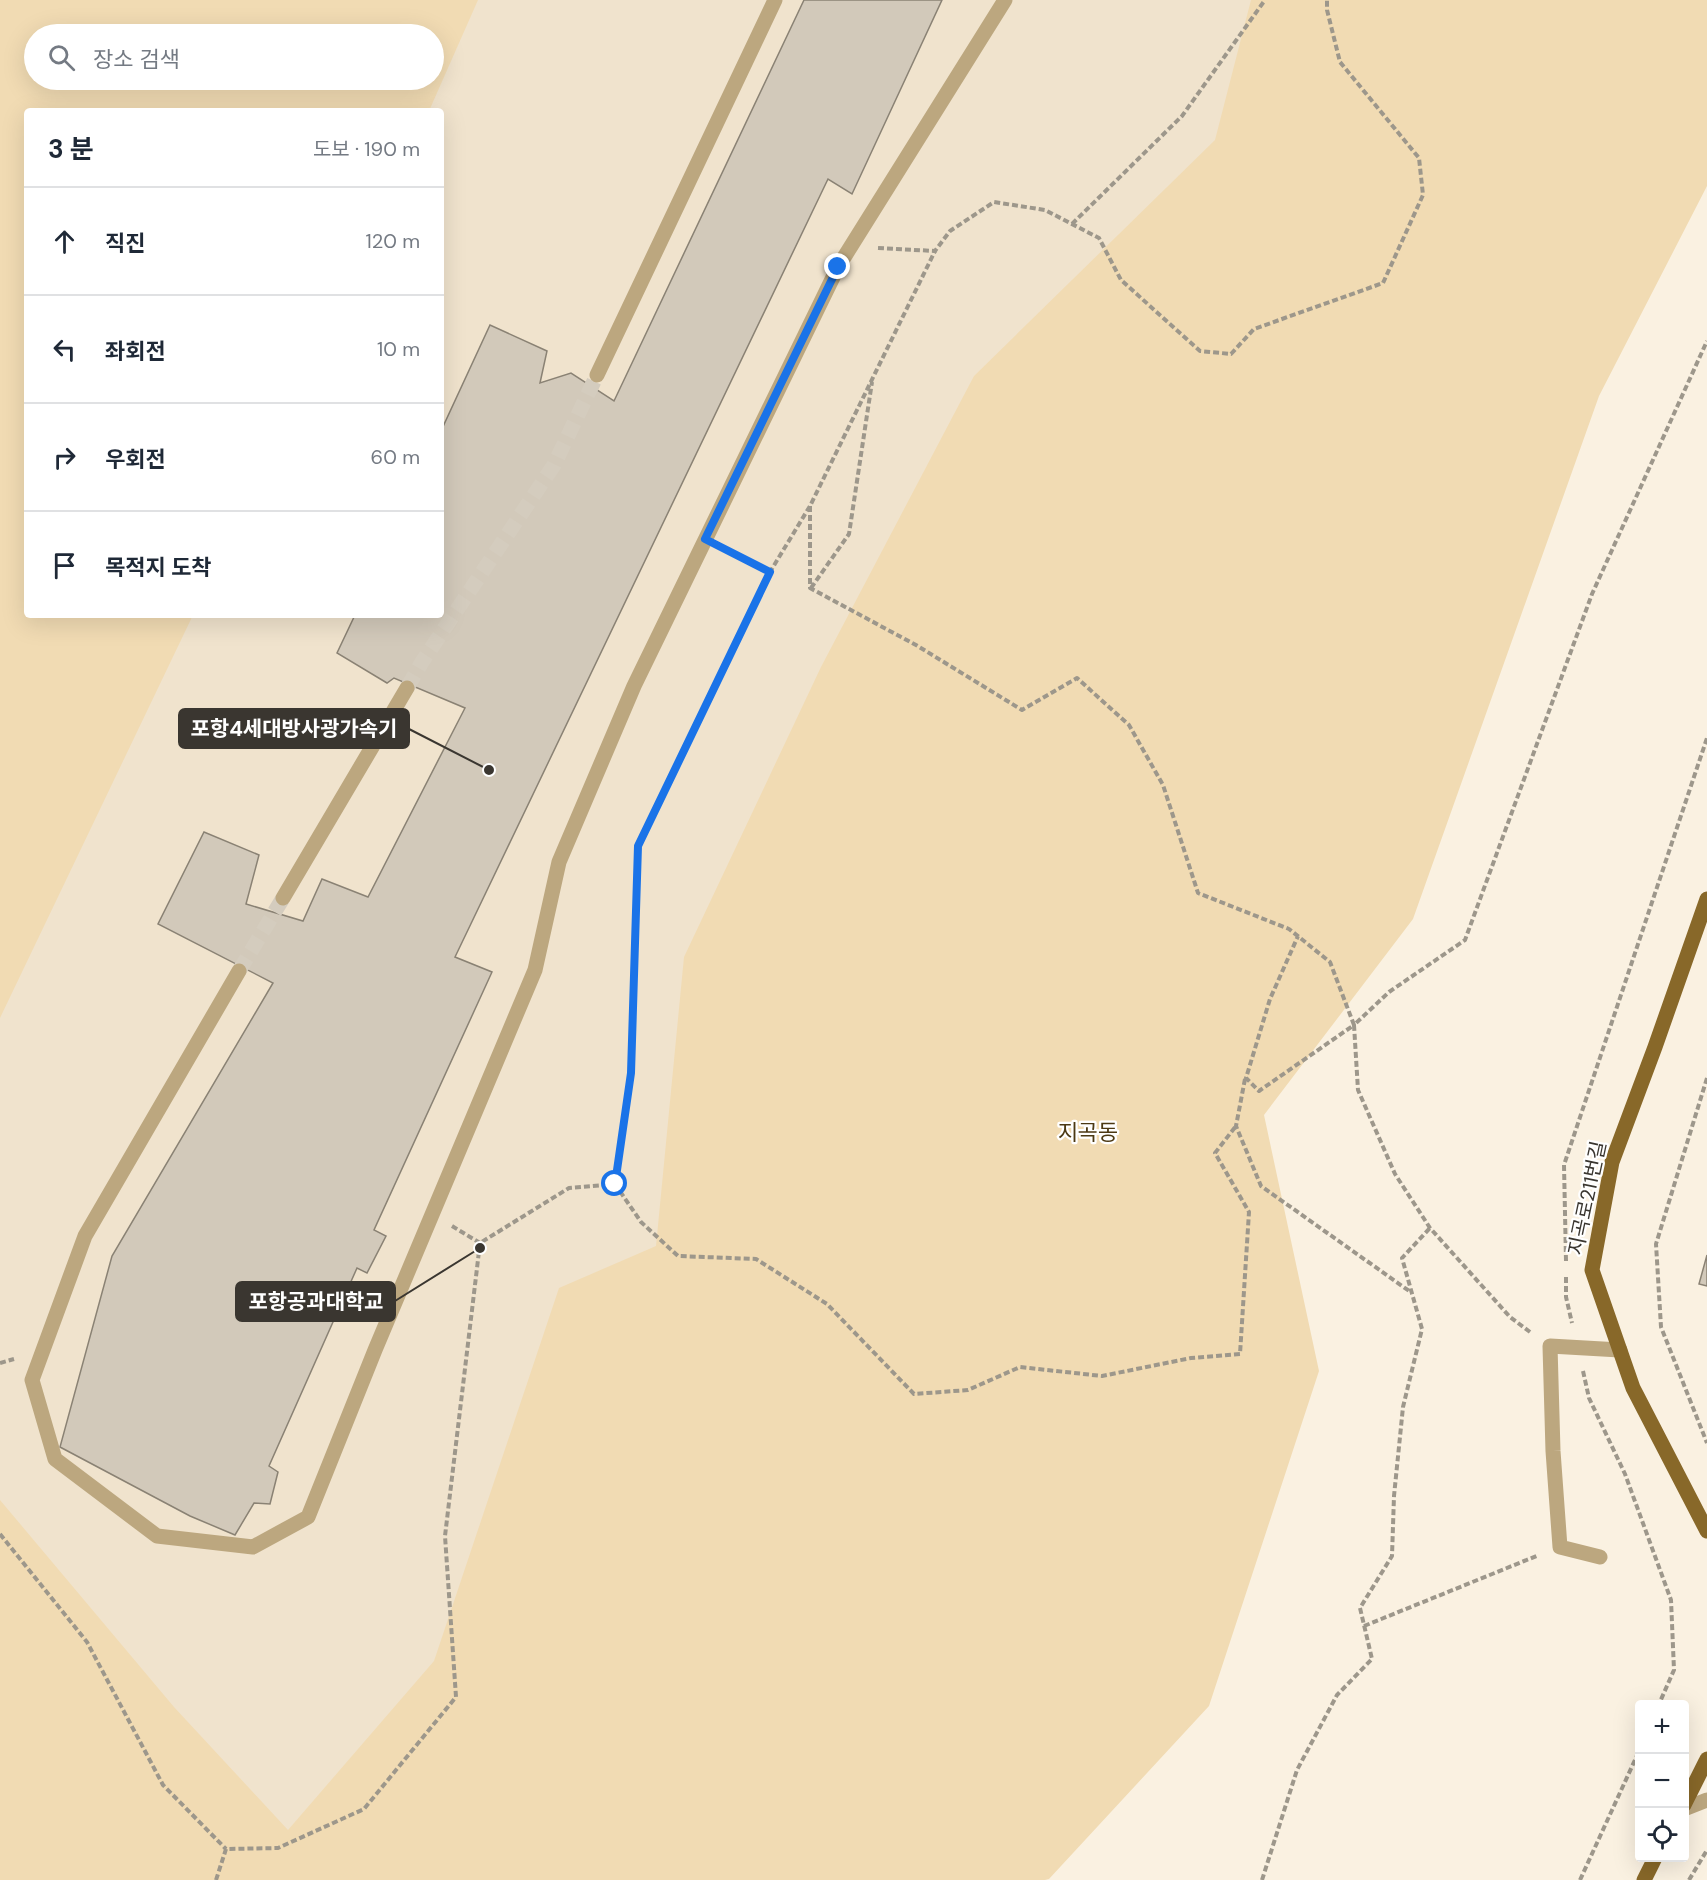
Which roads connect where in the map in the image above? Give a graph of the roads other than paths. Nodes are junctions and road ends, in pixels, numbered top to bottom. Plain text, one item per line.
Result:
1 (775, 0) edge
2 (1005, 0) edge
3 (597, 375) tunnel mouth
4 (407, 688) tunnel mouth
5 (283, 898) tunnel mouth
6 (1707, 899) edge
7 (239, 971) tunnel mouth
8 (1620, 1350) junction
9 (1707, 1529) edge
10 (1599, 1557) dead end
11 (1707, 1759) edge
12 (1689, 1797) edge
13 (1707, 1800) edge
14 (1689, 1805) edge
15 (1653, 1862) edge
16 (1644, 1880) edge

1 - 3 lane
2 - 7 lane
4 - 5 lane
6 - 8 main road, 지곡로211번길
8 - 9 main road, 지곡로211번길
8 - 10 lane
11 - 12 main road
13 - 14 lane
15 - 16 main road

